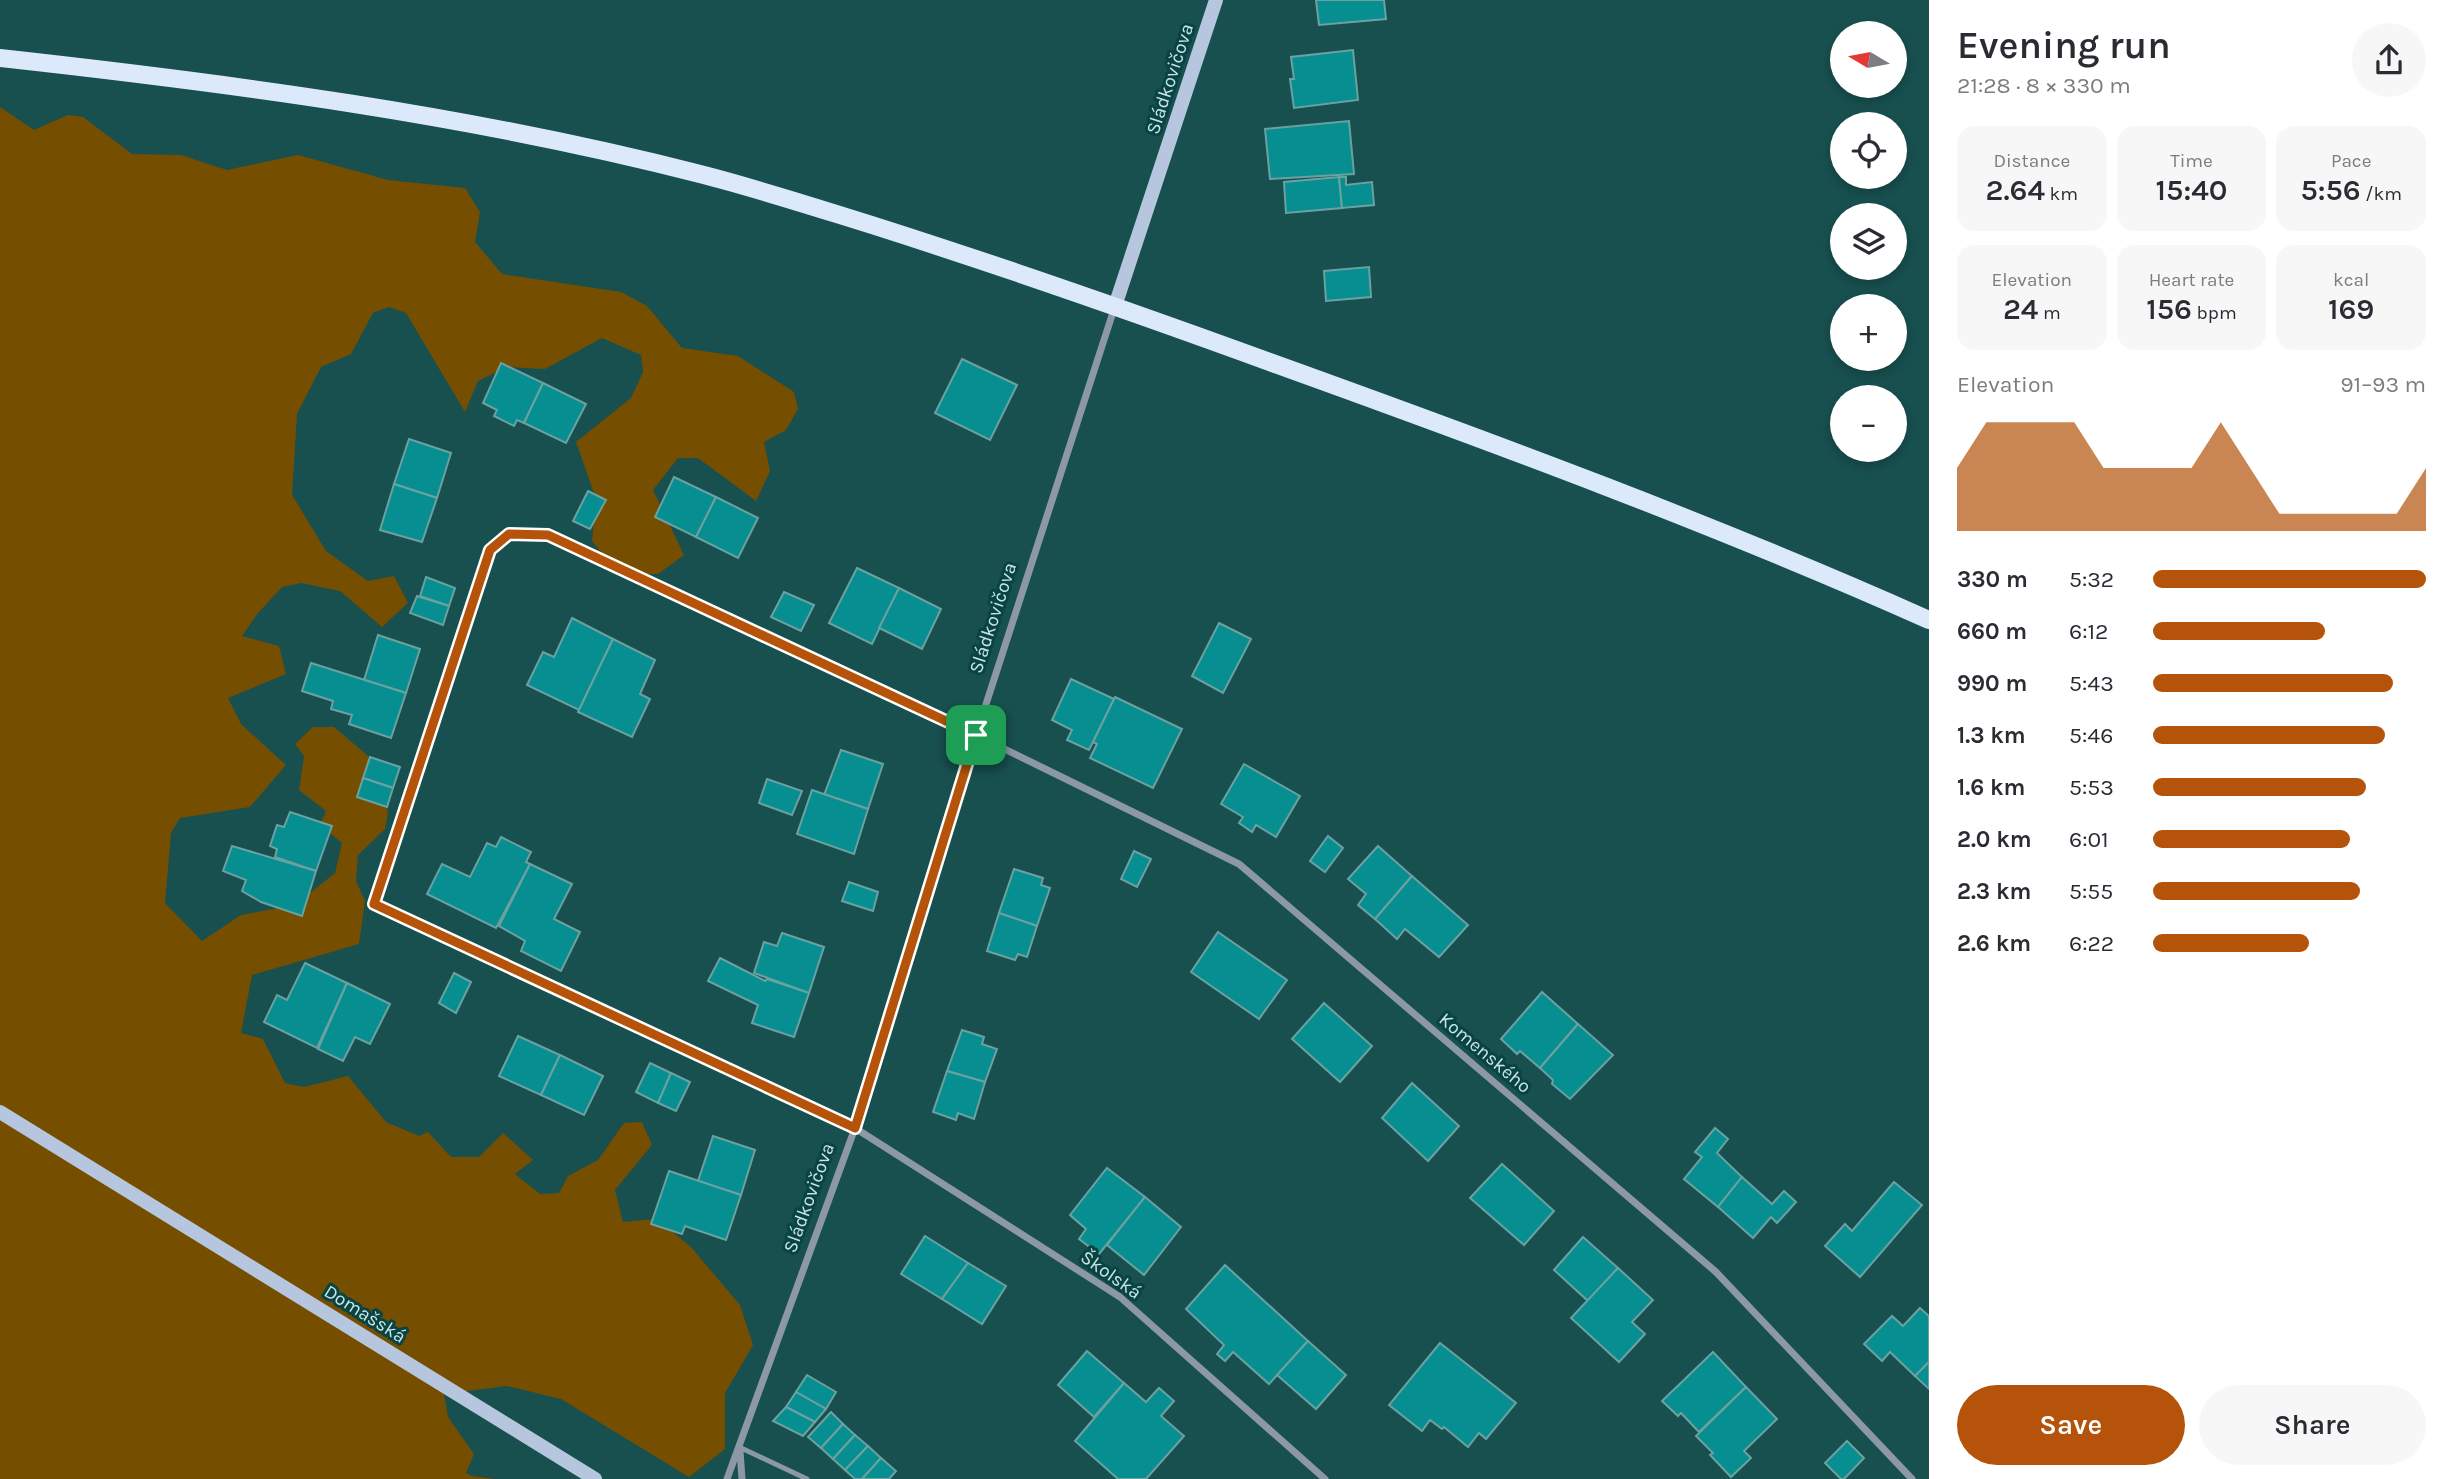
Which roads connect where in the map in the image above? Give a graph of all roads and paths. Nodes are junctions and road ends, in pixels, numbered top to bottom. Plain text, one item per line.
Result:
1 (1216, 0) edge
2 (0, 58) edge
3 (1115, 306) junction
4 (1929, 620) edge
5 (976, 735) junction
6 (0, 1112) edge
7 (855, 1128) junction
8 (739, 1447) junction
9 (595, 1479) edge
10 (727, 1479) edge
11 (742, 1479) edge
12 (807, 1479) edge
13 (1325, 1479) edge
14 (1912, 1479) edge

1 - 3 street, Sládkovičova
2 - 3 main road
3 - 4 main road
3 - 5 street, Sládkovičova
5 - 7 street, Sládkovičova
5 - 7 street, Komenského
5 - 14 street, Komenského
6 - 9 street, Domašská
7 - 8 street, Sládkovičova
7 - 13 street, Školská
8 - 10 street, Sládkovičova
8 - 11 street
8 - 12 lane

